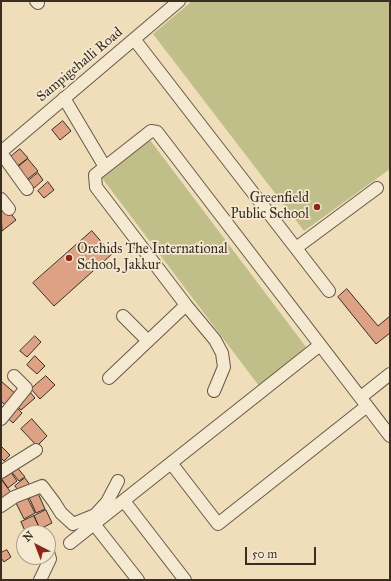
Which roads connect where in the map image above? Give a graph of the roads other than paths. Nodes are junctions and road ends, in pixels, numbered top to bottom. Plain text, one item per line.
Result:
1 (179, 1) edge
2 (134, 39) junction
3 (64, 98) junction
4 (1, 153) edge
5 (105, 167) junction
6 (377, 188) dead end
7 (27, 189) dead end
8 (1, 199) edge
9 (9, 209) dead end
10 (296, 248) junction
11 (329, 291) dead end
12 (186, 305) junction
13 (123, 316) dead end
14 (148, 341) junction
15 (320, 345) junction
16 (390, 374) edge
17 (14, 376) dead end
18 (109, 378) dead end
19 (214, 391) dead end
20 (364, 402) junction
21 (1, 419) edge
22 (389, 433) edge
23 (36, 450) dead end
24 (171, 463) junction
25 (1, 472) edge
26 (118, 482) dead end
27 (124, 501) junction
28 (1, 506) edge
29 (94, 524) junction
30 (70, 543) dead end
31 (47, 565) edge
32 (40, 580) edge
33 (138, 580) edge
34 (185, 580) edge

1 - 2 street, Sampigehalli Road
2 - 3 street, Sampigehalli Road
2 - 10 street
3 - 4 street, Sampigehalli Road
3 - 5 street
4 - 7 street
5 - 12 street
5 - 15 street
6 - 10 street
8 - 9 street
10 - 11 street
12 - 14 street
12 - 19 street
13 - 14 street
14 - 18 street
15 - 20 street
15 - 24 street
16 - 20 street
17 - 21 street
20 - 22 street
20 - 24 street
23 - 25 street
24 - 27 street
26 - 28 street
27 - 29 street
27 - 34 street
29 - 30 street
29 - 33 street
31 - 32 street

